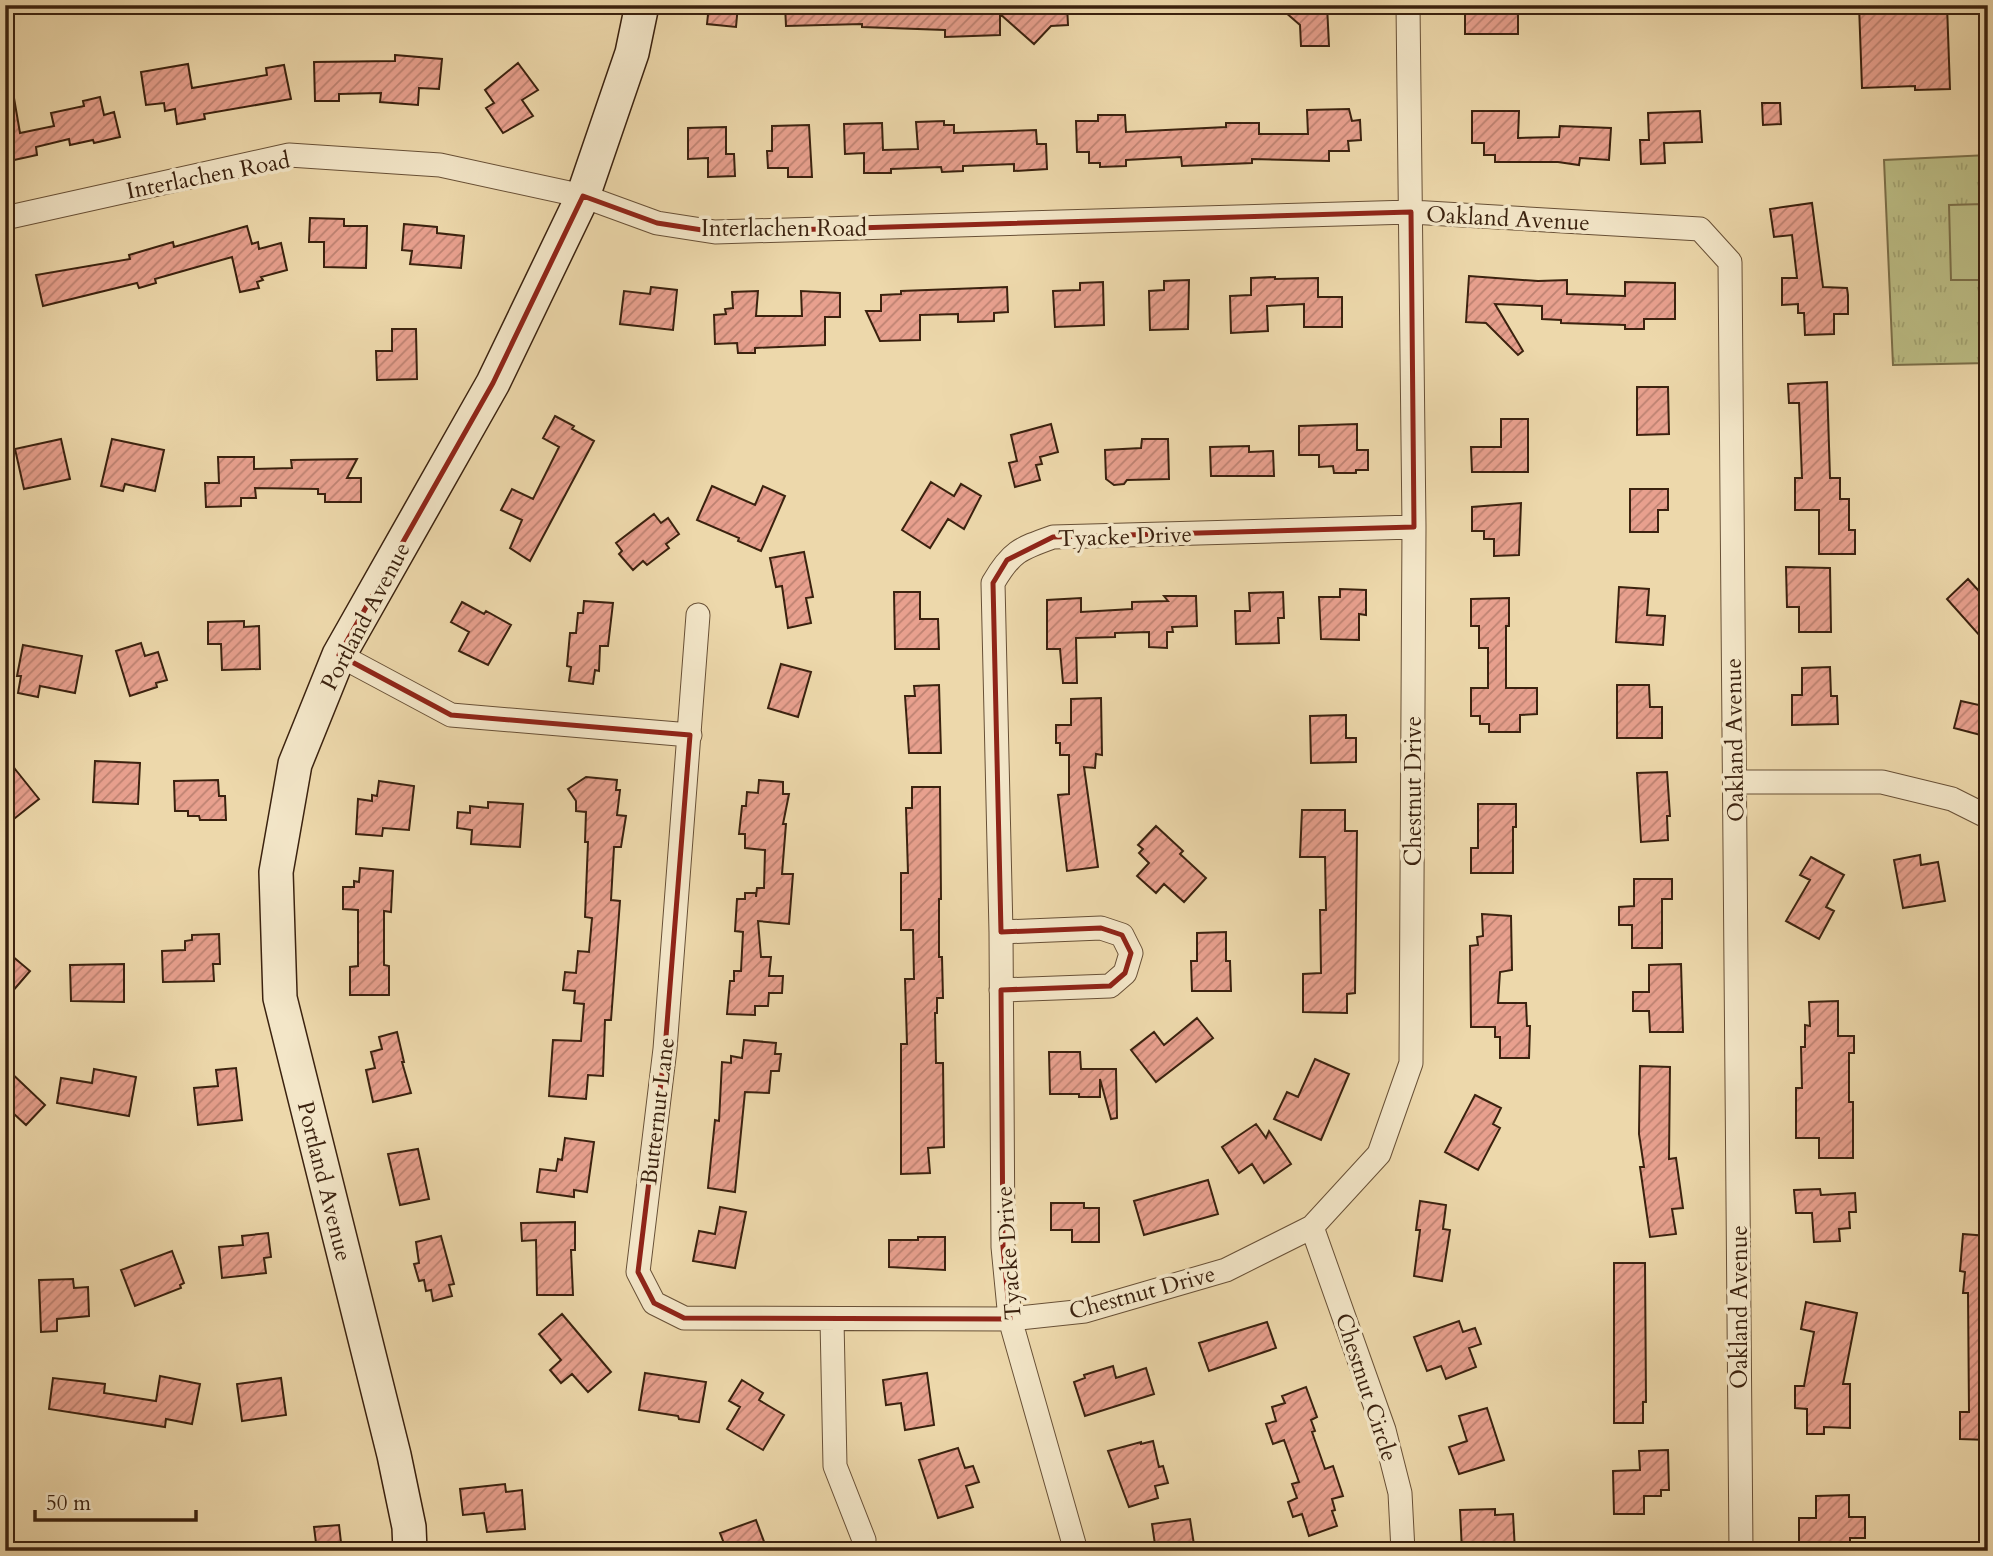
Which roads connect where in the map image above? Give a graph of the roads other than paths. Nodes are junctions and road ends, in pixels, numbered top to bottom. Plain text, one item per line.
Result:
1 (642, 5) edge
2 (1408, 5) edge
3 (583, 196) junction
4 (1411, 212) junction
5 (5, 218) edge
6 (1414, 527) junction
7 (698, 615) dead end
8 (339, 655) junction
9 (690, 735) junction
10 (1735, 782) junction
11 (1988, 817) edge
12 (1001, 932) junction
13 (1000, 990) junction
14 (1312, 1227) junction
15 (1010, 1319) junction
16 (832, 1320) junction
17 (863, 1541) dead end
18 (410, 1551) edge
19 (1076, 1551) edge
20 (1403, 1551) edge
21 (1741, 1551) edge

1 - 3 street, Portland Avenue
2 - 4 street, Chestnut Drive
3 - 4 street, Interlachen Road
3 - 5 street, Interlachen Road
3 - 8 street, Portland Avenue
4 - 6 street, Chestnut Drive
4 - 10 street, Oakland Avenue
6 - 12 street, Tyacke Drive
6 - 14 street, Chestnut Drive
7 - 9 street, Butternut Lane
8 - 9 street
8 - 18 street, Portland Avenue
9 - 16 street, Butternut Lane
10 - 11 street
10 - 21 street, Oakland Avenue
12 - 13 street, Tyacke Drive
12 - 13 street
13 - 15 street, Tyacke Drive
14 - 15 street, Chestnut Drive
14 - 20 street, Chestnut Circle
15 - 16 street, Butternut Lane
15 - 19 street, Tyacke Drive
16 - 17 street

